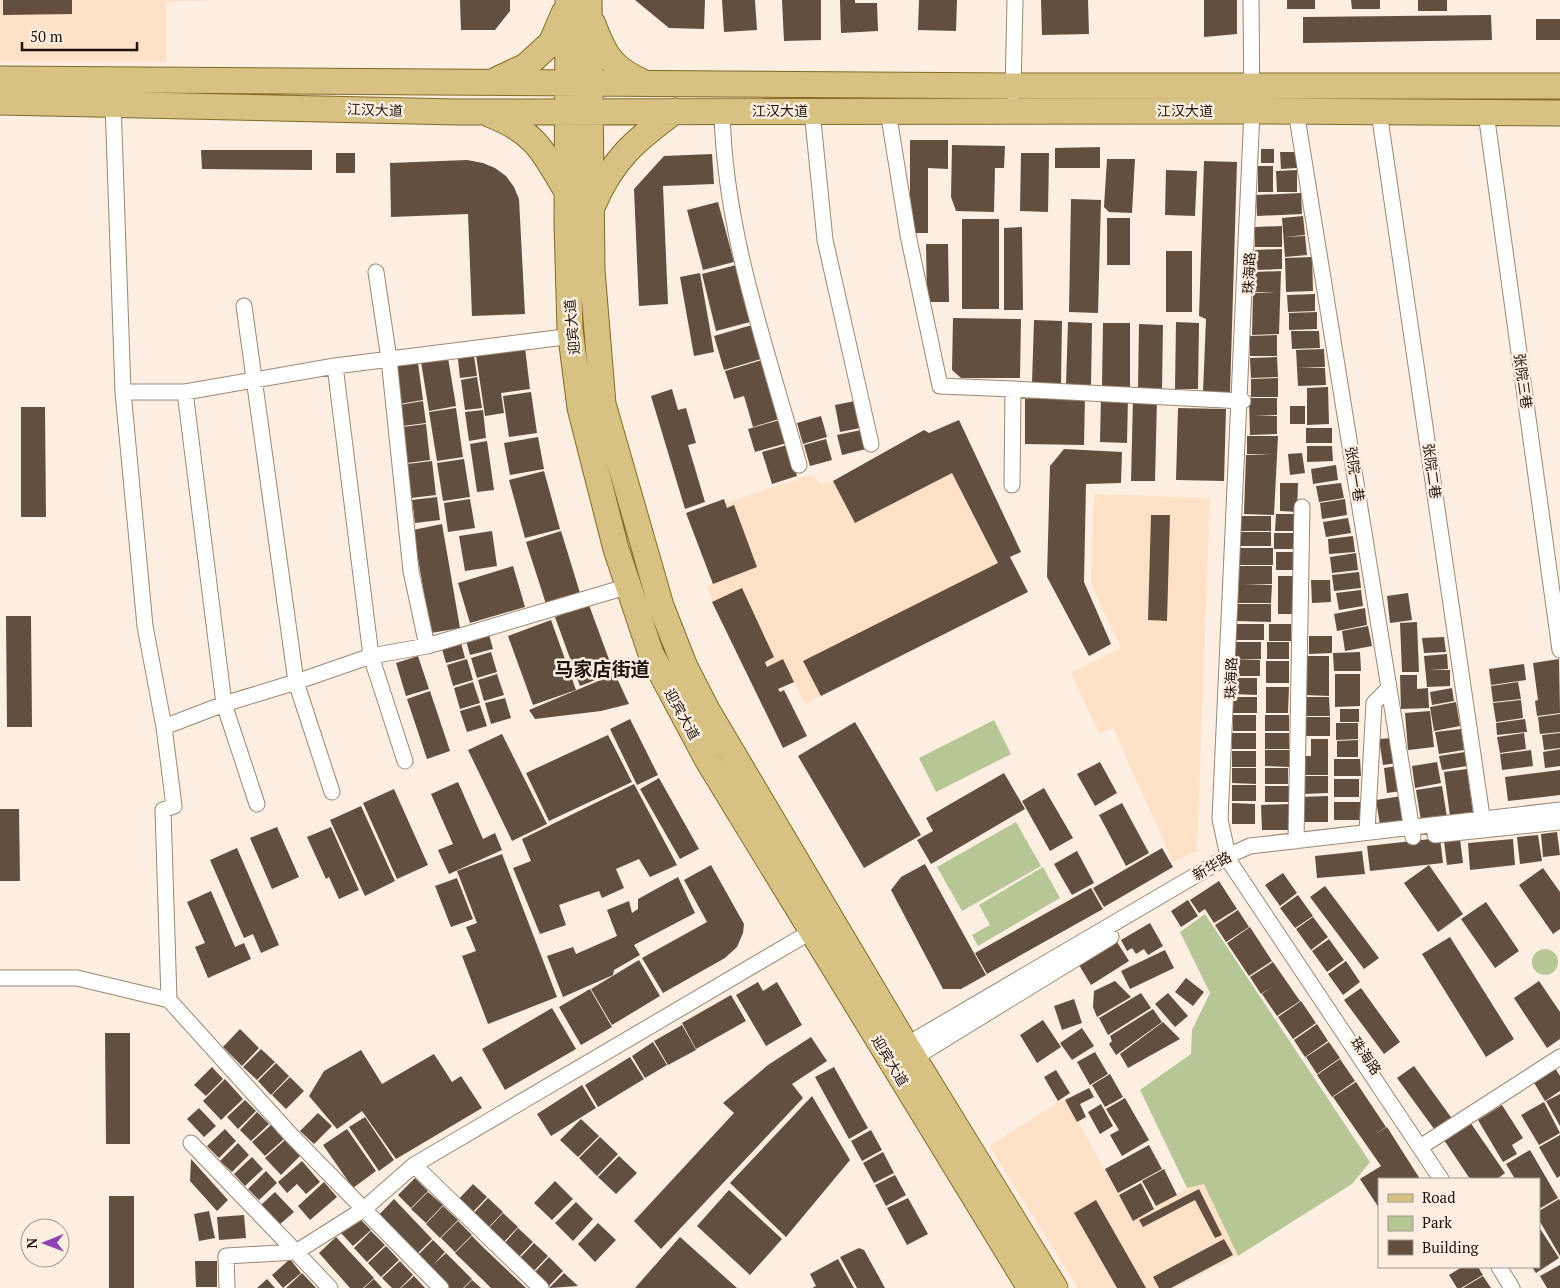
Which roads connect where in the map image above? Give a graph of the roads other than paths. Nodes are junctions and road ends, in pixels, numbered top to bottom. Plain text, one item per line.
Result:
1 (1015, 0) edge
2 (1251, 0) edge
3 (578, 4) edge
4 (0, 79) edge
5 (492, 82) junction
6 (578, 83) junction
7 (648, 84) junction
8 (1251, 85) junction
9 (976, 86) junction
10 (1013, 86) junction
11 (1043, 86) junction
12 (1560, 86) edge
13 (0, 102) edge
14 (113, 102) junction
15 (722, 110) junction
16 (675, 111) junction
17 (812, 111) junction
18 (888, 111) junction
19 (1255, 111) junction
20 (1298, 111) junction
21 (484, 112) junction
22 (578, 112) junction
23 (977, 112) junction
24 (1013, 112) junction
25 (1043, 112) junction
26 (1382, 112) junction
27 (1486, 113) junction
28 (1560, 113) edge
29 (567, 192) junction
30 (590, 209) junction
31 (376, 272) dead end
32 (244, 306) dead end
33 (572, 336) junction
34 (389, 359) junction
35 (335, 366) junction
36 (255, 379) junction
37 (1013, 388) junction
38 (123, 392) junction
39 (185, 392) junction
40 (1240, 401) junction
41 (871, 444) dead end
42 (799, 465) dead end
43 (1012, 484) dead end
44 (1302, 507) dead end
45 (629, 586) junction
46 (427, 646) junction
47 (1560, 650) edge
48 (371, 656) junction
49 (296, 682) junction
50 (1389, 688) junction
51 (224, 704) junction
52 (164, 727) junction
53 (406, 761) dead end
54 (332, 792) dead end
55 (257, 804) dead end
56 (1560, 810) edge
57 (1560, 822) edge
58 (1486, 824) junction
59 (1367, 832) junction
60 (1415, 832) junction
61 (1296, 840) junction
62 (1231, 858) junction
63 (821, 925) junction
64 (0, 978) edge
65 (169, 1000) junction
66 (910, 1052) junction
67 (1560, 1057) edge
68 (191, 1143) dead end
69 (1425, 1144) junction
70 (414, 1165) junction
71 (1440, 1178) edge
72 (1447, 1178) edge
73 (364, 1209) junction
74 (296, 1252) junction
75 (1500, 1268) edge
76 (1505, 1268) edge
77 (227, 1288) edge
78 (330, 1288) edge
79 (441, 1288) edge
80 (541, 1288) edge
81 (1030, 1288) edge
82 (1055, 1288) edge
83 (1512, 1288) edge
84 (1518, 1288) edge

1 - 10 street
2 - 8 street, 珠海路
3 - 5 main road
3 - 6 main road, 迎宾大道
3 - 7 main road
4 - 5 main road, 江汉大道
5 - 6 main road, 江汉大道
6 - 7 main road, 江汉大道
6 - 22 main road, 迎宾大道
7 - 9 main road, 江汉大道
8 - 11 main road, 江汉大道
8 - 12 main road, 江汉大道
8 - 19 street, 珠海路
9 - 10 main road, 江汉大道
9 - 23 main road
10 - 11 main road, 江汉大道
10 - 24 street
11 - 25 main road
13 - 14 main road, 江汉大道
14 - 21 main road, 江汉大道
14 - 38 street
15 - 16 main road, 江汉大道
15 - 17 main road, 江汉大道
15 - 42 street
16 - 22 main road, 江汉大道
16 - 30 main road
17 - 18 main road, 江汉大道
17 - 41 street
18 - 23 main road, 江汉大道
18 - 37 street
19 - 20 main road, 江汉大道
19 - 25 main road, 江汉大道
19 - 40 street, 珠海路
20 - 26 main road, 江汉大道
20 - 50 street, 张院一巷
20 - 60 street, 张院一巷
21 - 22 main road, 江汉大道
21 - 29 main road
22 - 29 main road, 迎宾大道
22 - 30 main road, 迎宾大道
23 - 24 main road, 江汉大道
24 - 25 main road, 江汉大道
26 - 27 main road, 江汉大道
26 - 58 street, 张院二巷
27 - 28 main road, 江汉大道
27 - 47 street, 张院三巷
29 - 33 main road, 迎宾大道
30 - 63 main road, 迎宾大道
31 - 34 street
32 - 36 street
33 - 34 street
33 - 45 main road, 迎宾大道
34 - 35 street
34 - 46 street
35 - 36 street
35 - 48 street
36 - 39 street
36 - 49 street
37 - 40 street
37 - 43 street
38 - 39 street
38 - 52 street
39 - 51 street
40 - 62 street, 珠海路
44 - 61 street
45 - 46 street
45 - 63 main road, 迎宾大道
46 - 48 street
48 - 49 street
48 - 53 street
49 - 51 street
49 - 54 street
50 - 59 street
50 - 60 street, 张院一巷
51 - 52 street
51 - 55 street
52 - 65 street
56 - 58 street, 新华路
57 - 58 street, 新华路
58 - 60 street, 新华路
59 - 60 street, 新华路
59 - 61 street, 新华路
60 - 62 street, 新华路
61 - 62 street, 新华路
62 - 66 street, 新华路
62 - 69 street, 珠海路
62 - 71 street, 珠海路
63 - 66 main road, 迎宾大道
63 - 70 street
63 - 81 main road, 迎宾大道
64 - 65 street
65 - 73 street
66 - 82 main road, 迎宾大道
67 - 69 street
68 - 74 street
69 - 72 street, 珠海路
70 - 73 street
70 - 80 street
73 - 74 street
73 - 79 street
74 - 77 street
74 - 78 street
75 - 83 street
76 - 84 street

